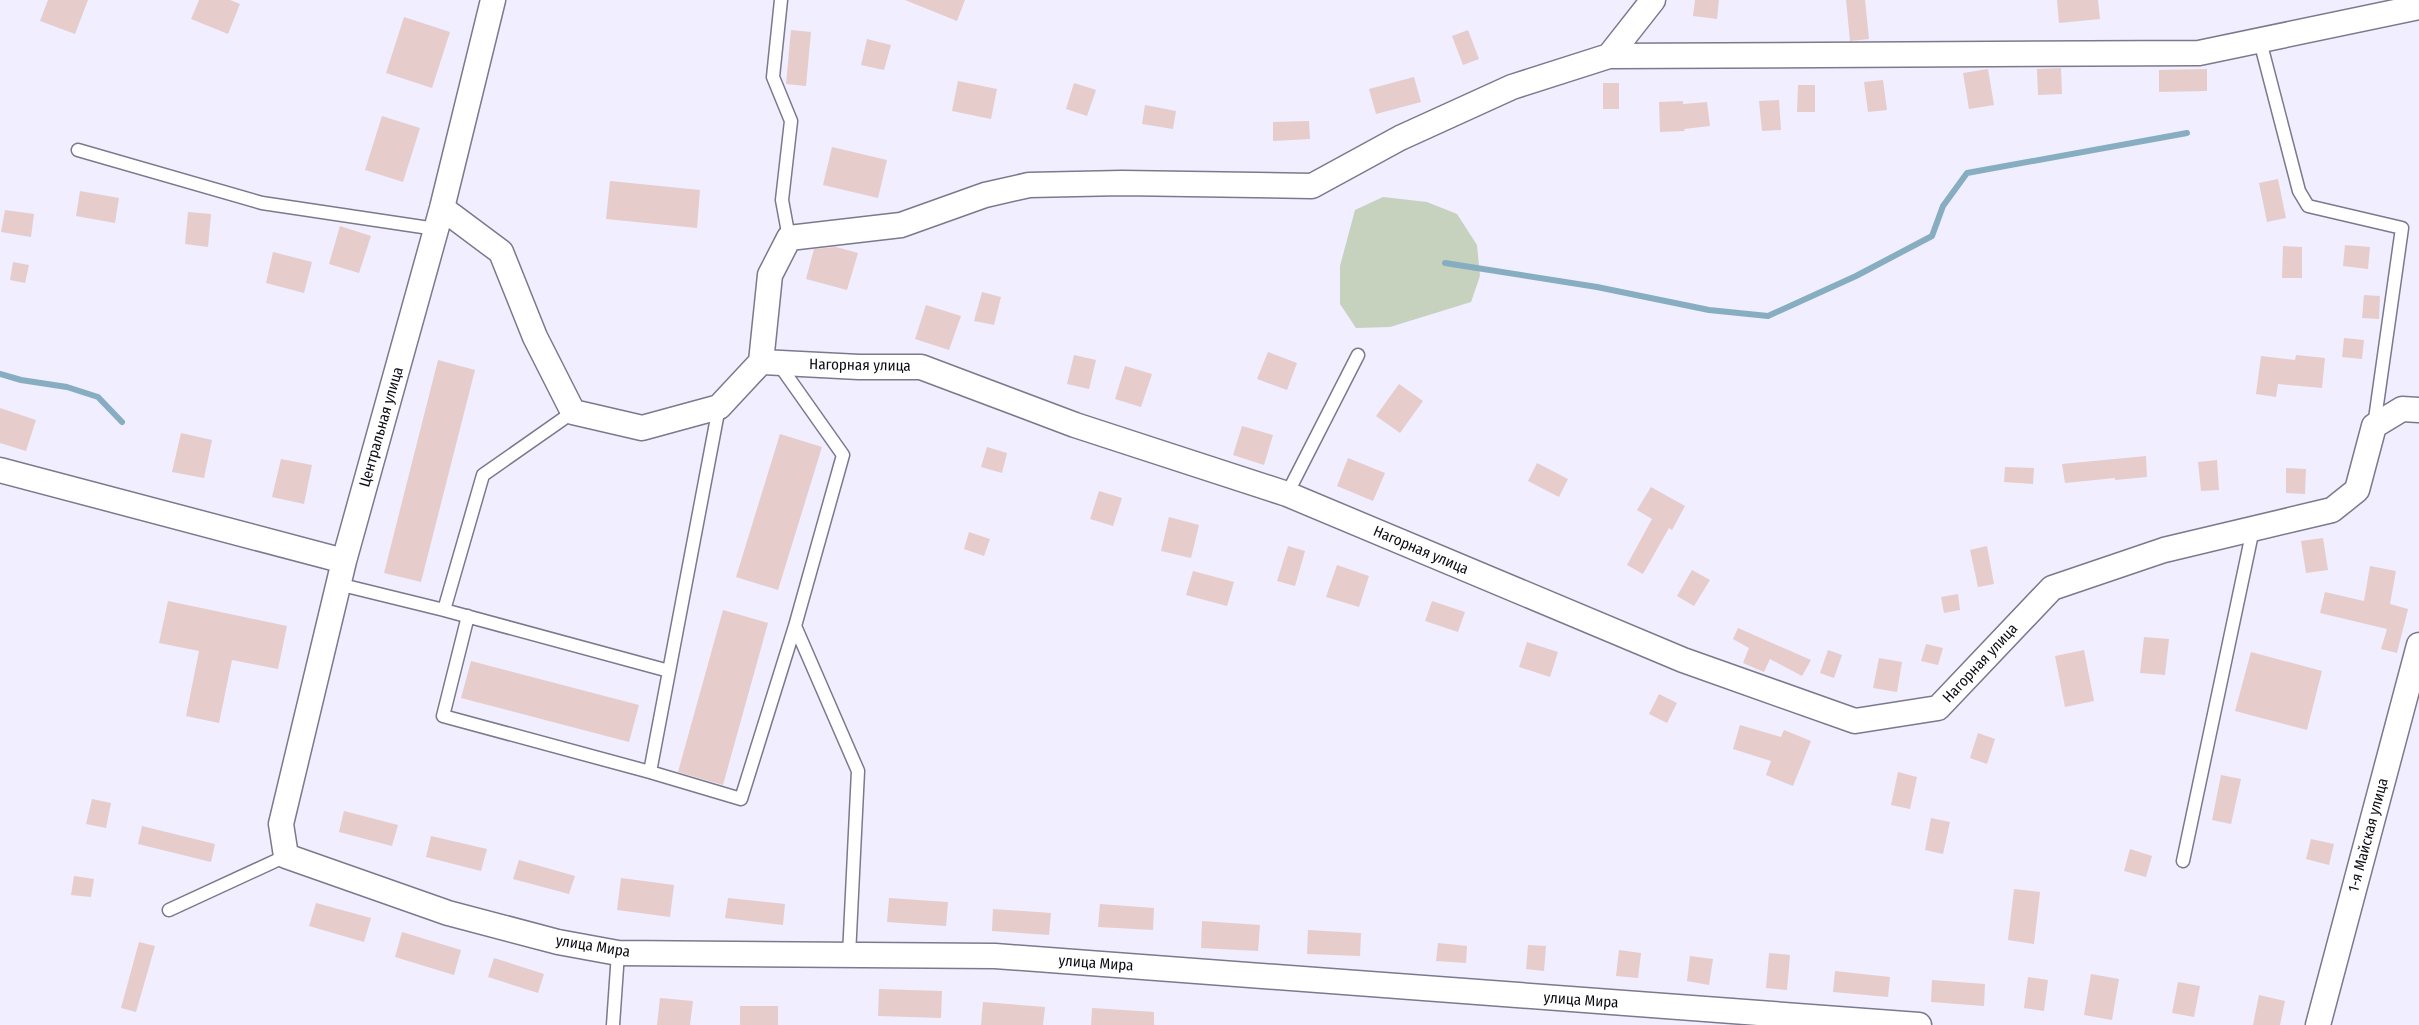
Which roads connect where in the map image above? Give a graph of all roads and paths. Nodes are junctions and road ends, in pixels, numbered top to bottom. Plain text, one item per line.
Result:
1 (494, 0) edge
2 (781, 0) edge
3 (1653, 0) edge
4 (2419, 7) edge
5 (2260, 41) junction
6 (1609, 56) junction
7 (78, 150) dead end
8 (439, 218) junction
9 (789, 238) junction
10 (1358, 355) dead end
11 (770, 362) junction
12 (719, 407) junction
13 (2419, 410) edge
14 (573, 412) junction
15 (2374, 426) junction
16 (0, 470) edge
17 (1287, 494) junction
18 (2253, 529) junction
19 (344, 561) junction
20 (338, 584) junction
21 (444, 610) junction
22 (468, 616) junction
23 (795, 626) junction
24 (2419, 645) edge
25 (669, 671) junction
26 (650, 772) junction
27 (286, 855) junction
28 (2183, 861) dead end
29 (169, 910) dead end
30 (618, 953) junction
31 (849, 955) junction
32 (613, 1025) edge
33 (1918, 1025) edge
34 (2318, 1025) edge

1 - 8 street, Центральная улица
2 - 9 lane
3 - 6 street
4 - 5 street
5 - 6 street
5 - 15 lane
6 - 9 street
7 - 8 lane
8 - 14 street
8 - 19 street, Центральная улица
9 - 11 street
10 - 17 lane
11 - 12 street
11 - 17 street, Нагорная улица
11 - 23 lane
12 - 14 street
12 - 25 lane
13 - 15 street
14 - 21 lane
15 - 18 street, Нагорная улица
16 - 19 street
17 - 18 street, Нагорная улица
18 - 28 lane
19 - 20 street, Центральная улица
20 - 21 lane
20 - 27 street, Центральная улица
21 - 22 lane
22 - 25 lane
22 - 26 lane
23 - 26 lane
23 - 31 lane
24 - 34 street, 1-я Майская улица
25 - 26 lane
27 - 29 lane
27 - 30 street, улица Мира
30 - 31 street, улица Мира
30 - 32 lane
31 - 33 street, улица Мира

